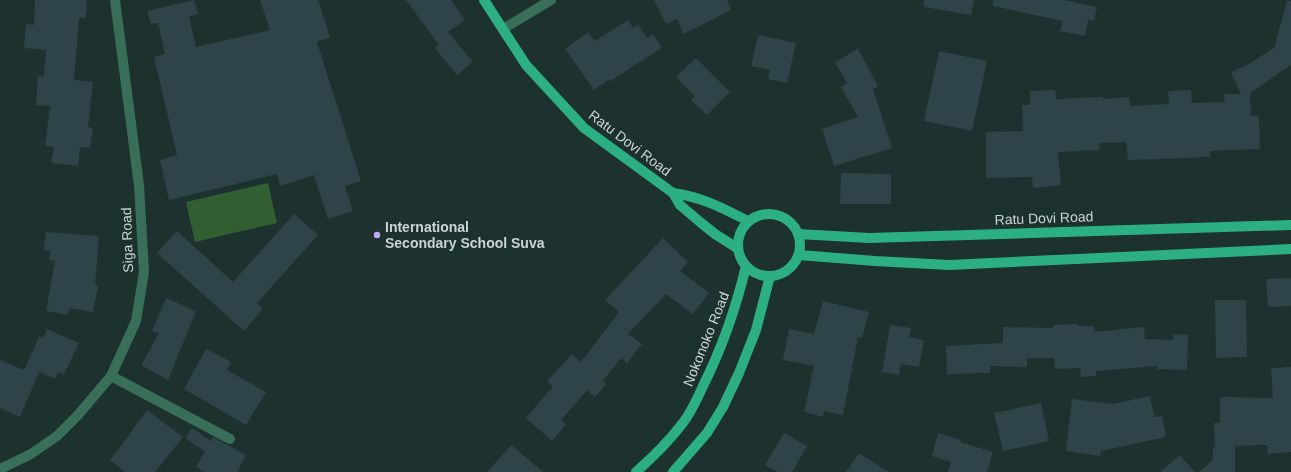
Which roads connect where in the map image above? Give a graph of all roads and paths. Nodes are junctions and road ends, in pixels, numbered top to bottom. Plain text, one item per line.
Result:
1 (116, 0) edge
2 (484, 0) edge
3 (551, 0) edge
4 (503, 29) junction
5 (673, 193) junction
6 (748, 222) junction
7 (1291, 225) edge
8 (798, 234) junction
9 (737, 248) junction
10 (1291, 249) edge
11 (798, 255) junction
12 (746, 266) junction
13 (770, 276) junction
14 (111, 376) junction
15 (230, 439) dead end
16 (0, 469) edge
17 (636, 472) edge
18 (673, 472) edge

1 - 14 street, Siga Road
2 - 4 main road, Ratu Dovi Road
3 - 4 street
4 - 5 main road, Ratu Dovi Road
5 - 6 main road, Ratu Dovi Road
5 - 9 main road, Ratu Dovi Road
6 - 8 main road
6 - 9 main road
7 - 8 main road, Ratu Dovi Road
8 - 11 main road
9 - 12 main road
10 - 11 main road
11 - 13 main road
12 - 13 main road
12 - 17 main road, Nokonoko Road
13 - 18 main road
14 - 15 street
14 - 16 street, Siga Road

